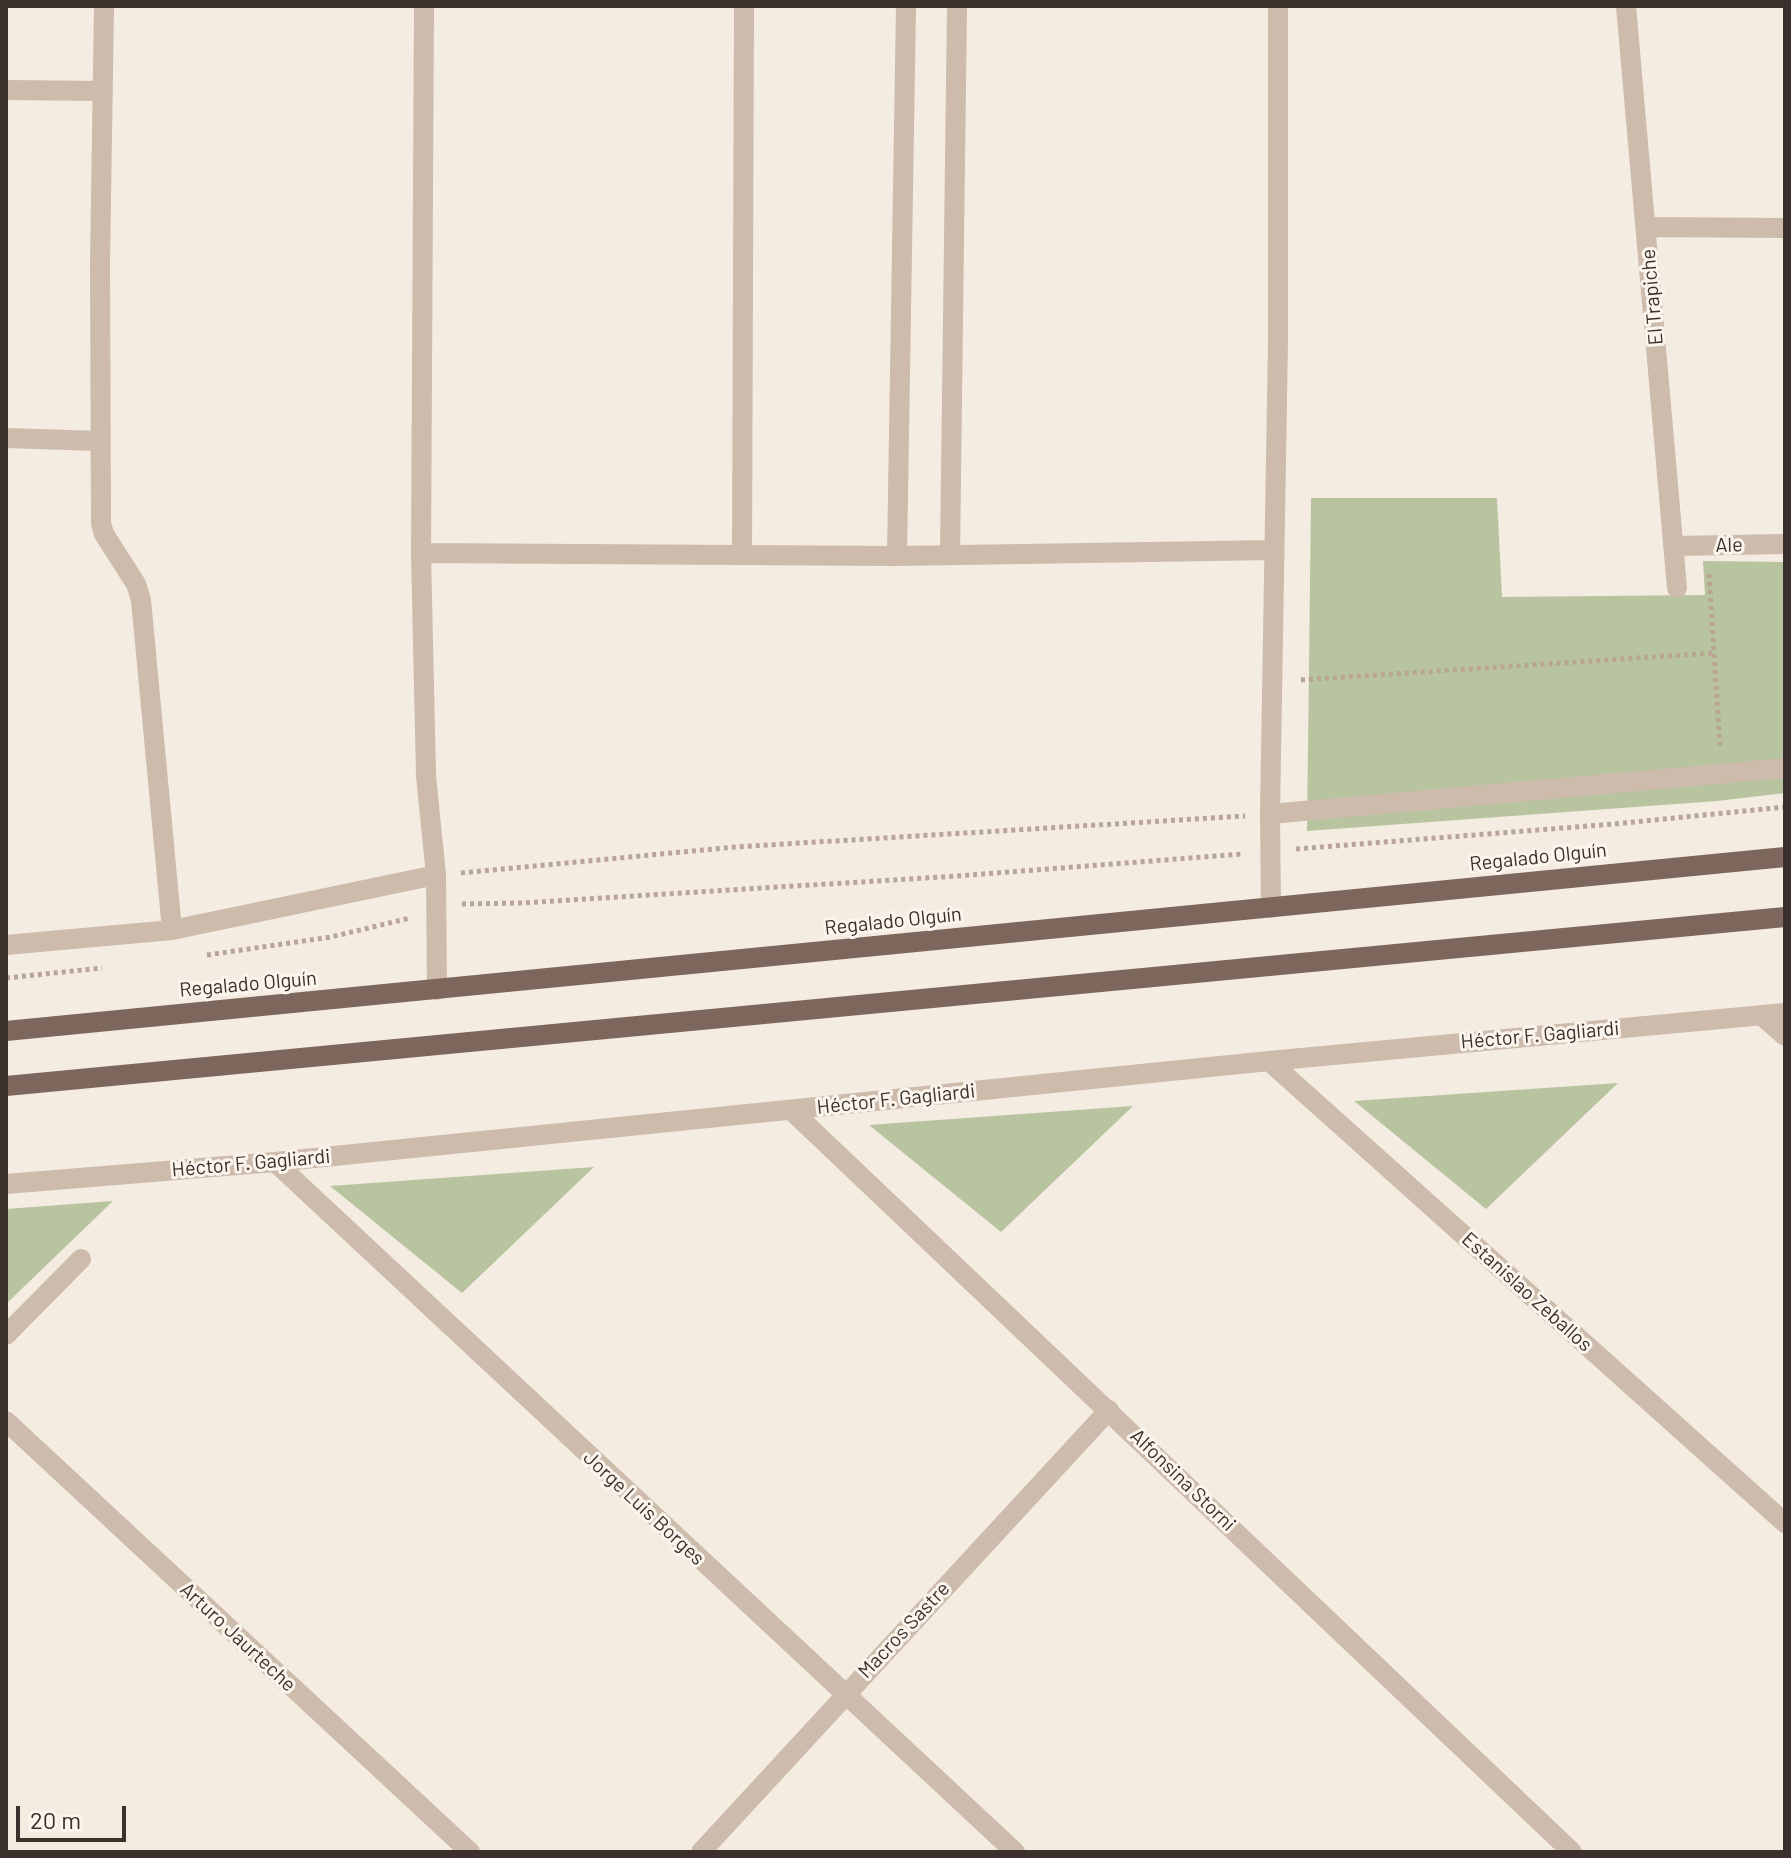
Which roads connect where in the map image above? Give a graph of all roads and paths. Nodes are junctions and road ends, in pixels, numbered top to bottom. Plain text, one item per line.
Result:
1 (104, 6) edge
2 (424, 6) edge
3 (744, 6) edge
4 (906, 6) edge
5 (957, 6) edge
6 (1278, 6) edge
7 (1626, 6) edge
8 (6, 90) edge
9 (103, 91) junction
10 (1647, 227) junction
11 (1785, 228) edge
12 (6, 438) edge
13 (99, 441) junction
14 (1785, 544) edge
15 (1707, 545) junction
16 (1673, 546) junction
17 (1274, 550) junction
18 (421, 553) junction
19 (742, 555) junction
20 (950, 555) junction
21 (897, 556) junction
22 (1677, 588) dead end
23 (1714, 653) junction
24 (1272, 682) junction
25 (1785, 768) edge
26 (1721, 773) junction
27 (1785, 807) edge
28 (1270, 814) junction
29 (1270, 851) junction
30 (1785, 857) edge
31 (436, 875) junction
32 (1271, 908) junction
33 (437, 911) junction
34 (1785, 917) edge
35 (172, 930) junction
36 (6, 945) edge
37 (194, 957) dead end
38 (116, 967) dead end
39 (6, 978) edge
40 (437, 990) junction
41 (1785, 1013) edge
42 (1761, 1015) junction
43 (6, 1031) edge
44 (1785, 1036) edge
45 (1269, 1061) junction
46 (6, 1086) edge
47 (791, 1110) junction
48 (275, 1162) junction
49 (6, 1184) edge
50 (81, 1259) dead end
51 (6, 1335) edge
52 (1109, 1410) junction
53 (6, 1421) edge
54 (1785, 1523) edge
55 (845, 1695) junction
56 (470, 1852) edge
57 (701, 1852) edge
58 (1015, 1852) edge
59 (1572, 1852) edge

1 - 9 street
2 - 18 street
3 - 19 street
4 - 21 street
5 - 20 street
6 - 17 street
7 - 10 street, El Trapiche
8 - 9 street
9 - 13 street
10 - 11 street
10 - 16 street, El Trapiche
12 - 13 street
13 - 35 street
14 - 15 street, Ale
15 - 16 street, Ale
15 - 23 path
16 - 22 street, El Trapiche
17 - 20 street
17 - 24 street
18 - 19 street
18 - 31 street
19 - 21 street
20 - 21 street
23 - 24 path
23 - 26 path
24 - 28 street
25 - 26 street
26 - 28 street
27 - 29 path
28 - 29 street
28 - 31 path
29 - 32 street
29 - 33 path
30 - 32 main road, Regalado Olguín
31 - 33 street
31 - 35 street
32 - 40 main road, Regalado Olguín
33 - 37 path
33 - 40 street
34 - 46 main road
35 - 36 street
38 - 39 path
40 - 43 main road, Regalado Olguín
41 - 42 street, Héctor F. Gagliardi
42 - 44 street
42 - 45 street, Héctor F. Gagliardi
45 - 47 street, Héctor F. Gagliardi
45 - 54 street, Estanislao Zeballos
47 - 48 street, Héctor F. Gagliardi
47 - 52 street, Alfonsina Storni
48 - 49 street, Héctor F. Gagliardi
48 - 55 street, Jorge Luis Borges
50 - 51 street
52 - 55 street, Macros Sastre
52 - 59 street, Alfonsina Storni
53 - 56 street, Arturo Jaurteche
55 - 57 street, Macros Sastre
55 - 58 street, Jorge Luis Borges

